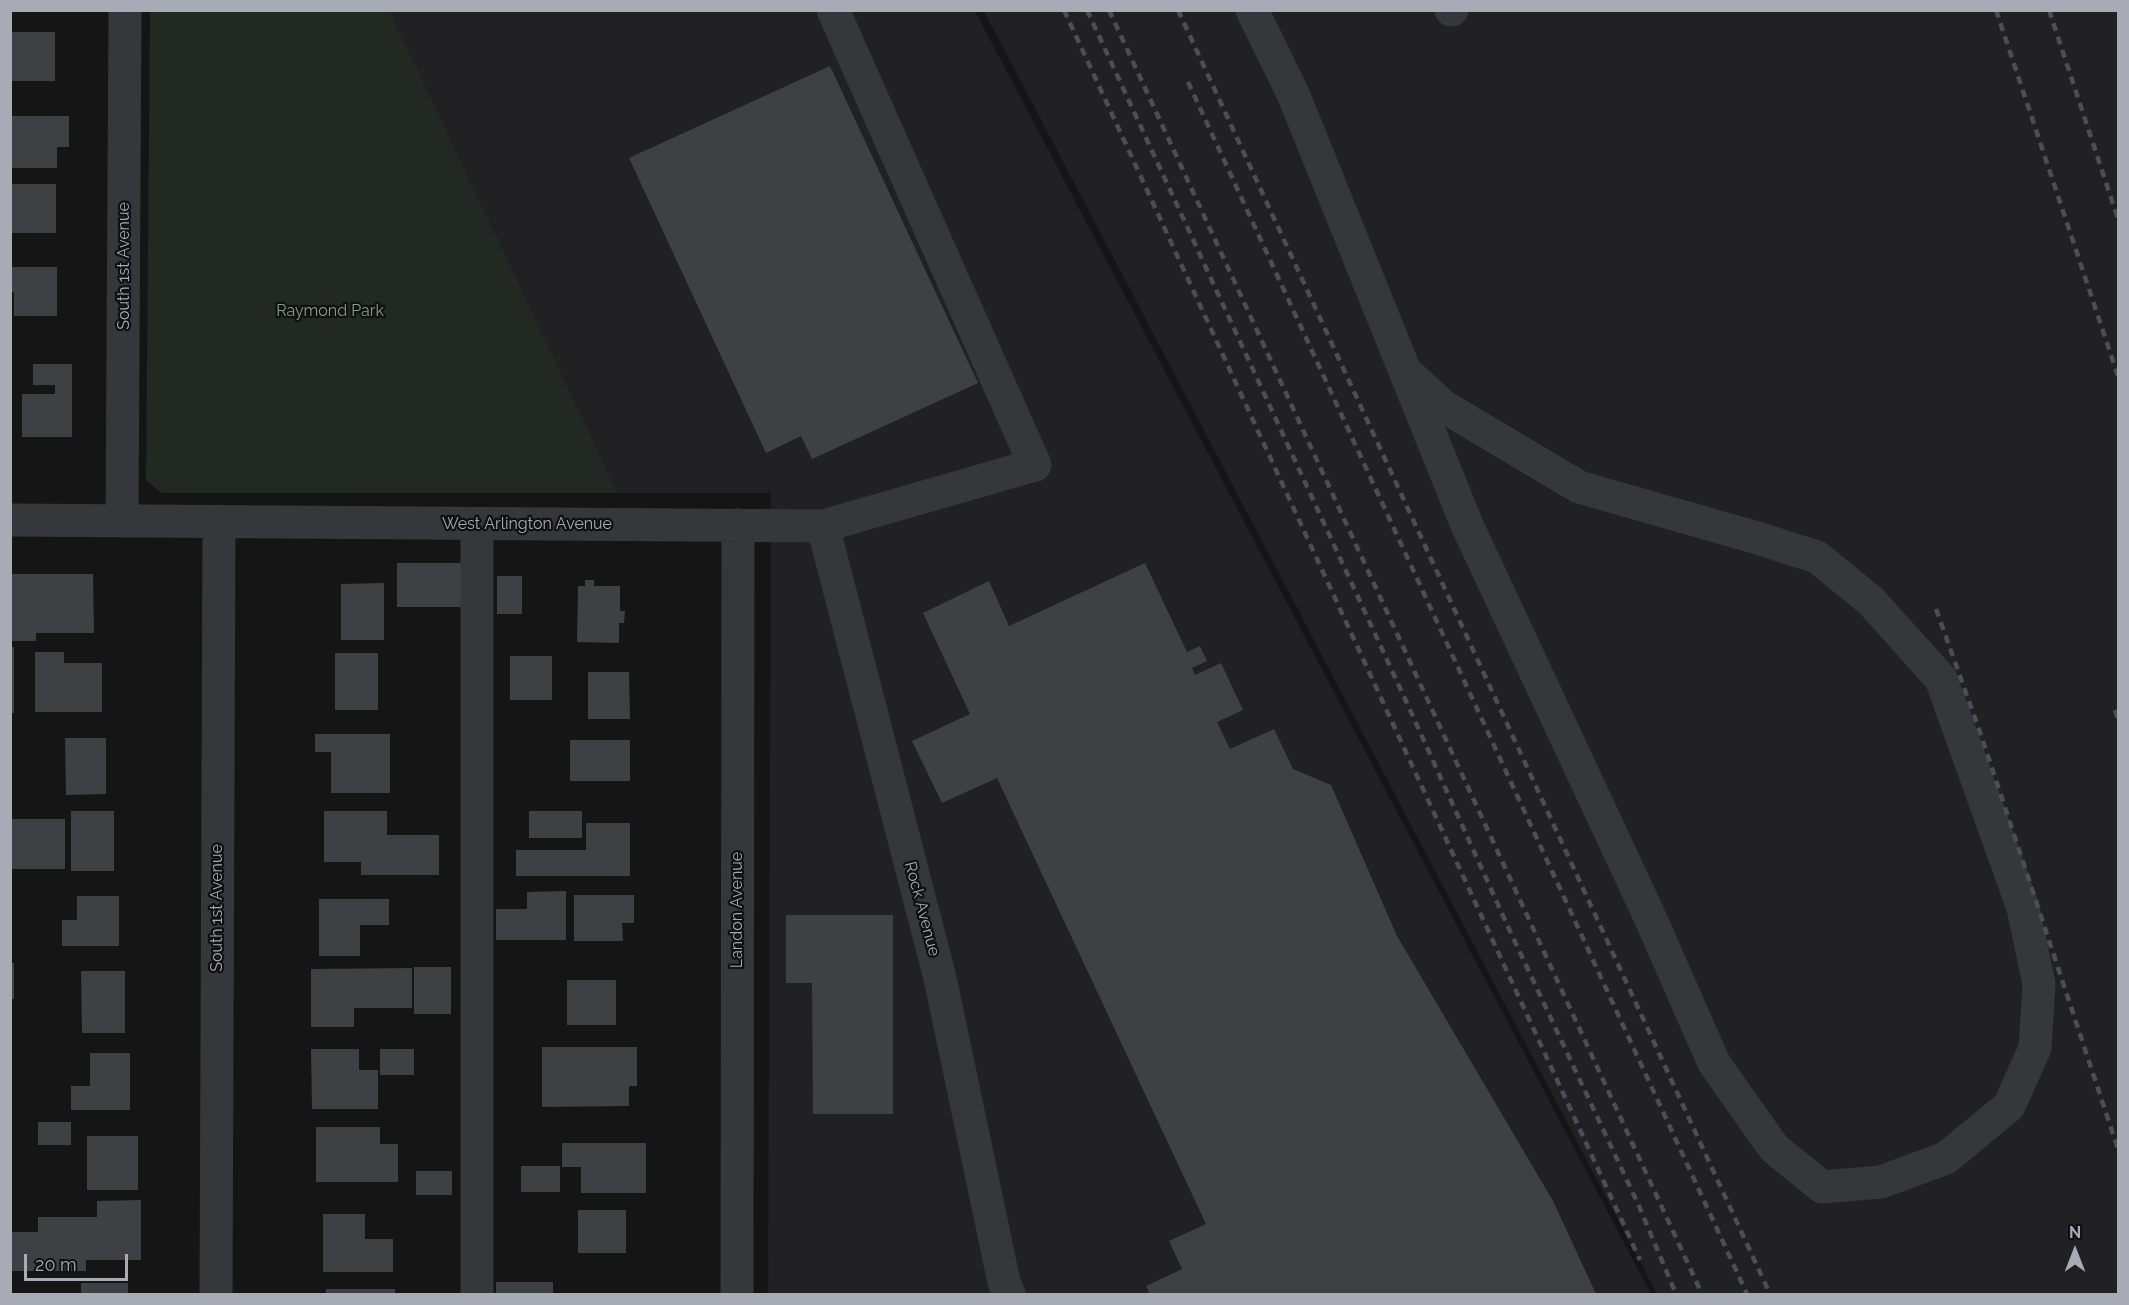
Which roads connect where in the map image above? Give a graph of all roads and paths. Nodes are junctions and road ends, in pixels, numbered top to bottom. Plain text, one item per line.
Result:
1 (125, 10) edge
2 (833, 10) edge
3 (1252, 10) edge
4 (1407, 373) junction
5 (10, 520) edge
6 (122, 520) junction
7 (219, 522) junction
8 (477, 524) junction
9 (738, 525) junction
10 (823, 526) junction
11 (216, 1294) edge
12 (477, 1294) edge
13 (737, 1294) edge
14 (1009, 1294) edge

1 - 6 street, South 1st Avenue
2 - 10 street, West Arlington Avenue
3 - 4 street
4 - 4 street
5 - 6 street, West Arlington Avenue
6 - 7 street, West Arlington Avenue
7 - 8 street, West Arlington Avenue
7 - 11 street, South 1st Avenue
8 - 9 street, West Arlington Avenue
8 - 12 street
9 - 10 street, West Arlington Avenue
9 - 13 street, Landon Avenue
10 - 14 street, Rock Avenue

